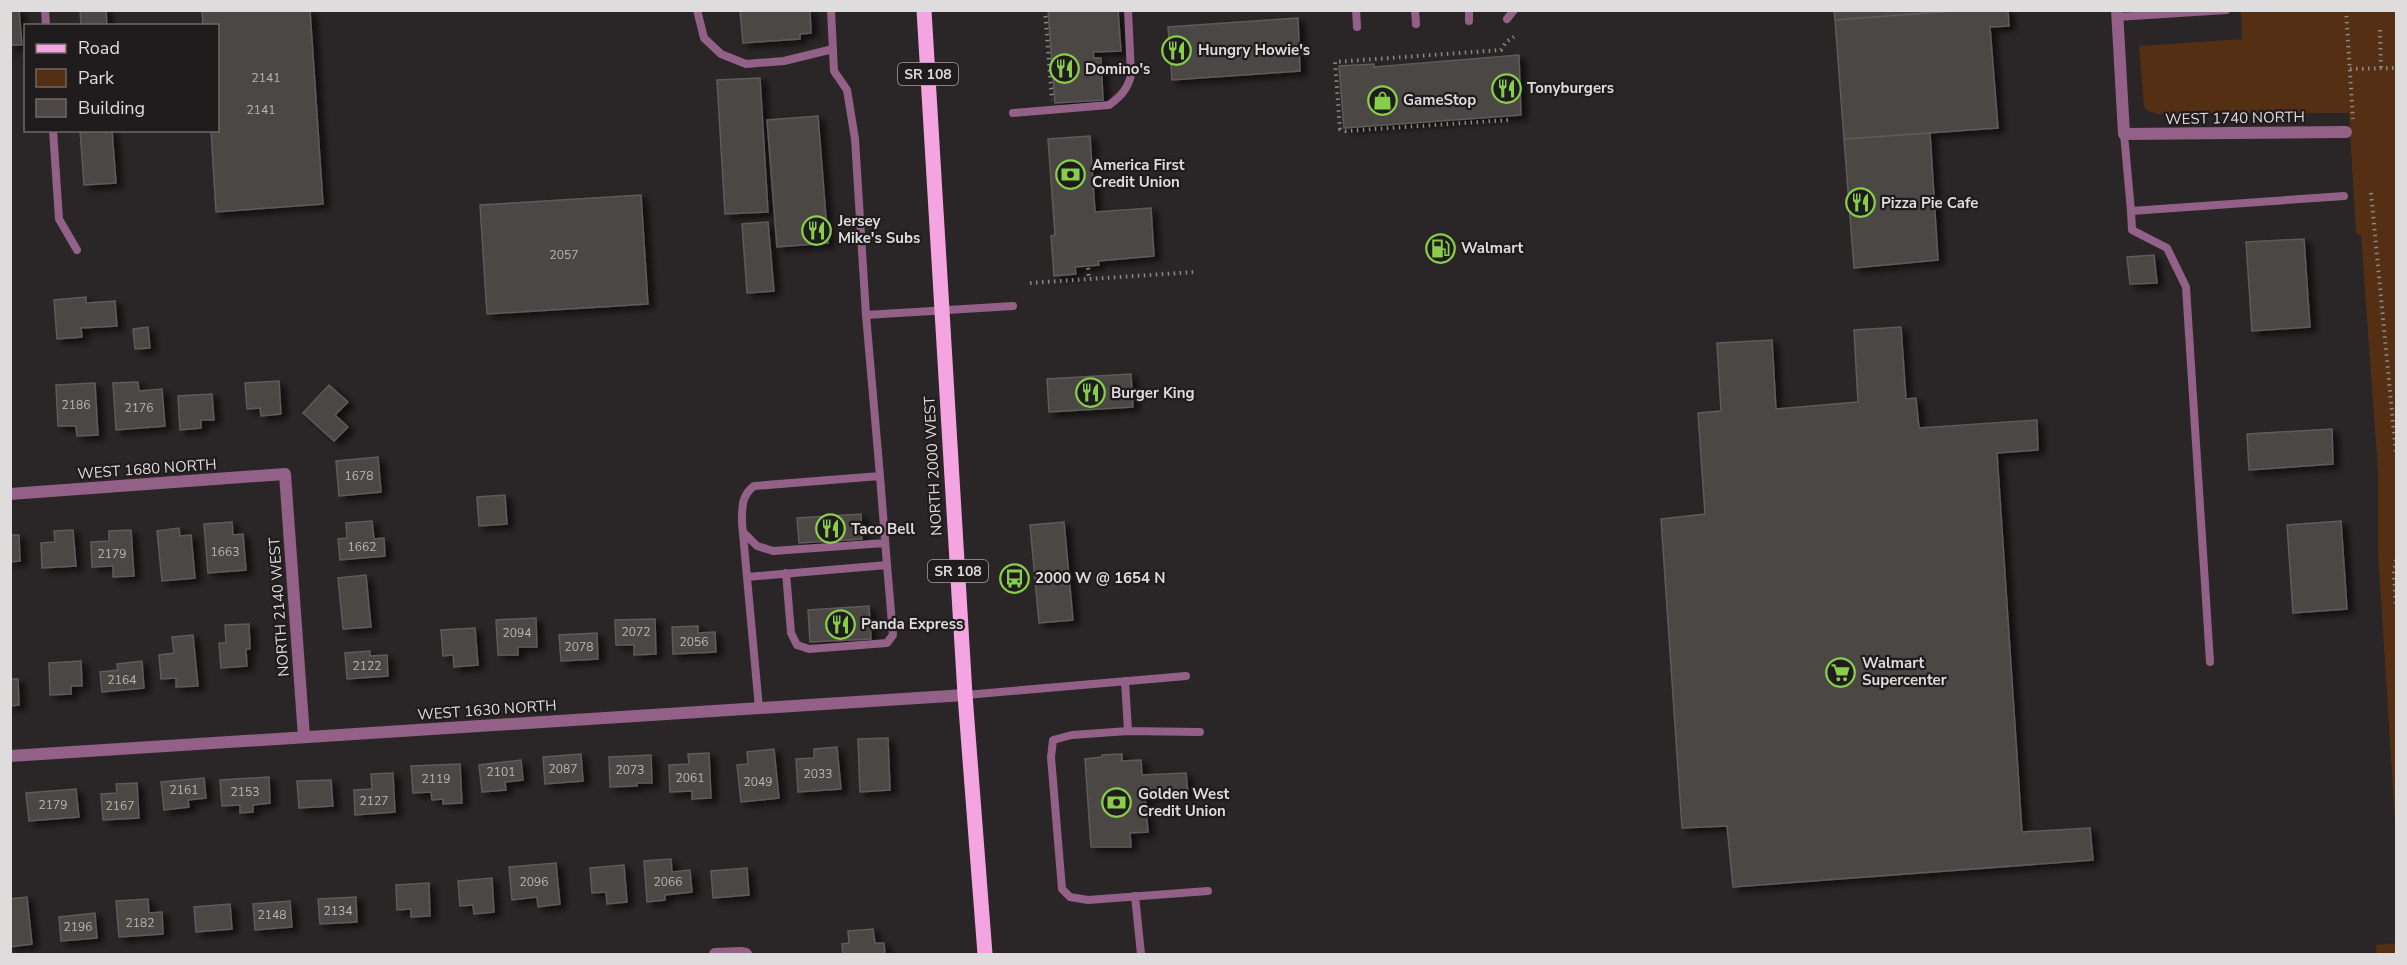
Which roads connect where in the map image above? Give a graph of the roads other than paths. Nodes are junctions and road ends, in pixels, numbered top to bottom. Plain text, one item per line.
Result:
1 (697, 10) edge
2 (831, 10) edge
3 (924, 10) edge
4 (1128, 10) edge
5 (1356, 10) edge
6 (1415, 10) edge
7 (1468, 10) edge
8 (1514, 10) edge
9 (2226, 10) edge
10 (2117, 14) edge
11 (1507, 20) dead end
12 (1469, 21) dead end
13 (1416, 24) dead end
14 (1357, 27) dead end
15 (833, 49) junction
16 (1013, 112) dead end
17 (53, 132) edge
18 (2346, 132) dead end
19 (2124, 134) junction
20 (2344, 196) dead end
21 (2131, 211) junction
22 (77, 250) dead end
23 (1013, 306) dead end
24 (942, 310) junction
25 (866, 315) junction
26 (285, 474) joint
27 (880, 476) junction
28 (10, 494) edge
29 (743, 532) junction
30 (885, 543) junction
31 (887, 565) junction
32 (786, 573) junction
33 (747, 577) junction
34 (2210, 662) dead end
35 (1186, 676) dead end
36 (1125, 681) junction
37 (965, 695) junction
38 (759, 708) junction
39 (1128, 731) junction
40 (1200, 732) dead end
41 (304, 737) junction
42 (10, 756) edge
43 (1208, 891) dead end
44 (1135, 896) junction
45 (715, 954) edge
46 (746, 954) edge
47 (985, 954) edge
48 (1141, 954) edge

1 - 15 lane
2 - 15 lane
3 - 24 main road, NORTH 2000 WEST / SR 108
4 - 16 lane
5 - 14 lane
6 - 13 lane
7 - 12 lane
8 - 11 lane
9 - 10 lane
10 - 19 street
15 - 25 lane
17 - 22 lane
18 - 19 street, WEST 1740 NORTH
19 - 21 lane
20 - 21 lane
21 - 34 lane
23 - 24 lane
24 - 25 lane
24 - 37 main road, NORTH 2000 WEST / SR 108
25 - 27 lane
26 - 28 street, WEST 1680 NORTH
26 - 41 street, NORTH 2140 WEST
27 - 29 lane
27 - 30 lane
29 - 30 lane
29 - 33 lane
30 - 31 lane
31 - 32 lane
31 - 32 lane
32 - 33 lane
33 - 38 lane
35 - 36 lane
36 - 37 lane
36 - 39 lane
37 - 38 street, WEST 1630 NORTH
37 - 47 main road, NORTH 2000 WEST / SR 108
38 - 41 street, WEST 1630 NORTH
39 - 40 lane
39 - 44 lane
41 - 42 street, WEST 1630 NORTH
43 - 44 lane
44 - 48 lane
45 - 46 street

